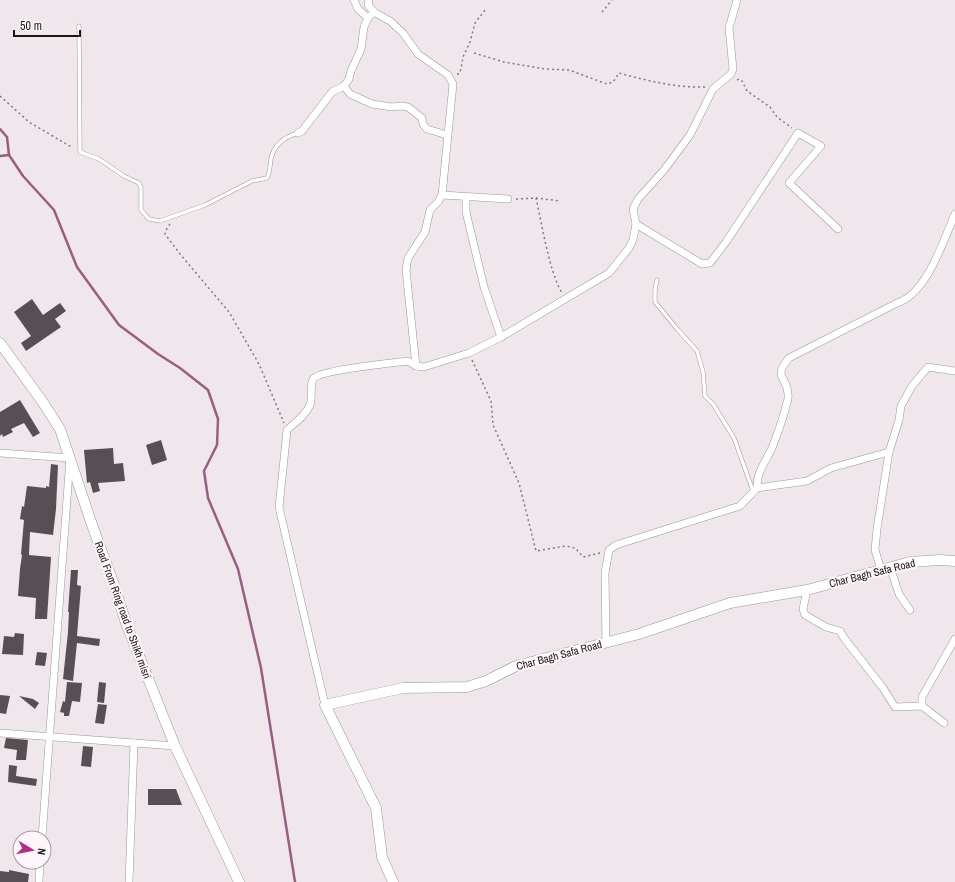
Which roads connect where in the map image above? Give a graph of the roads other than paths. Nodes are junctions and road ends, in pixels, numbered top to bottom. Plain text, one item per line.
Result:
1 (354, 0) edge
2 (369, 0) edge
3 (737, 0) edge
4 (374, 12) junction
5 (368, 18) junction
6 (79, 26) dead end
7 (344, 86) junction
8 (298, 133) joint
9 (447, 135) junction
10 (442, 195) junction
11 (466, 197) junction
12 (508, 199) road end
13 (955, 217) edge
14 (636, 224) junction
15 (838, 229) dead end
16 (658, 280) dead end
17 (501, 337) junction
18 (0, 343) edge
19 (416, 366) junction
20 (955, 371) edge
21 (889, 452) junction
22 (0, 453) edge
23 (70, 458) junction
24 (755, 490) junction
25 (955, 561) edge
26 (885, 568) junction
27 (807, 590) junction
28 (910, 610) dead end
29 (955, 639) edge
30 (606, 643) junction
31 (325, 705) junction
32 (922, 706) junction
33 (944, 723) dead end
34 (0, 733) edge
35 (50, 737) junction
36 (134, 743) junction
37 (175, 746) junction
38 (43, 830) edge
39 (40, 870) edge
40 (39, 882) edge
41 (129, 882) edge
42 (239, 882) edge
43 (393, 882) edge

1 - 5 street
2 - 4 street
3 - 14 street
4 - 5 street
4 - 9 street
5 - 7 street
6 - 8 lane
7 - 8 street
7 - 9 street
9 - 10 street
10 - 11 street
10 - 19 street
11 - 12 street
11 - 17 street
13 - 24 street
14 - 15 street
14 - 17 street
16 - 24 lane
17 - 19 street
18 - 23 street, Road From Ring road to Shikh misri
19 - 31 street
20 - 21 street
21 - 24 street
21 - 26 street
22 - 23 street
23 - 35 street
23 - 37 street, Road From Ring road to Shikh misri
24 - 30 street
25 - 26 street, Char Bagh Safa Road
26 - 27 street, Char Bagh Safa Road
26 - 28 street
27 - 30 street, Char Bagh Safa Road
27 - 32 street
29 - 32 street
30 - 31 street, Char Bagh Safa Road
31 - 43 street
32 - 33 street
34 - 35 street
35 - 36 street
35 - 38 street
36 - 37 street
36 - 41 street
37 - 42 street, Road From Ring road to Shikh misri
39 - 40 street

